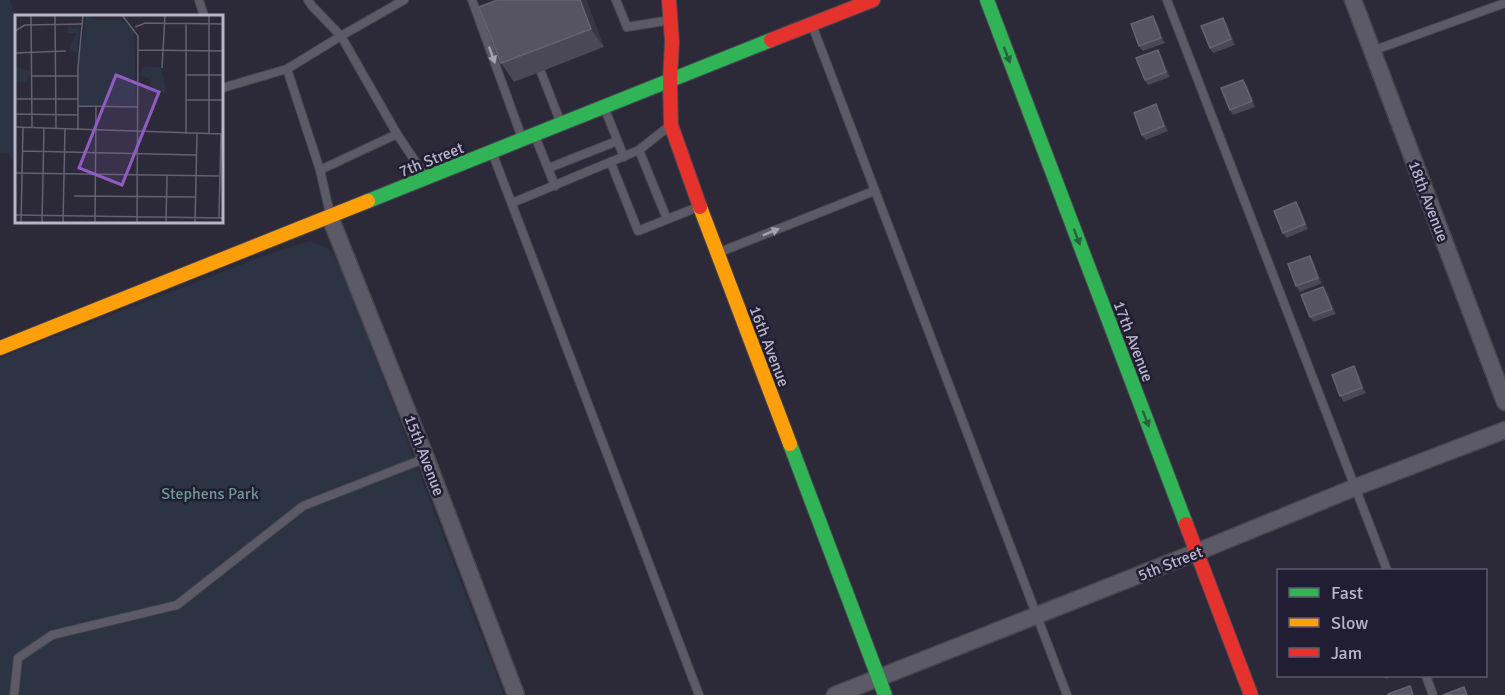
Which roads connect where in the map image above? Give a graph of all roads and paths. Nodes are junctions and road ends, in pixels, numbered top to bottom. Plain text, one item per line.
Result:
1 (199, 0) edge
2 (308, 0) edge
3 (404, 0) edge
4 (472, 0) edge
5 (616, 0) edge
6 (669, 0) edge
7 (987, 0) edge
8 (1167, 0) edge
9 (1353, 0) edge
10 (869, 1) edge
11 (1505, 3) edge
12 (204, 15) edge
13 (671, 20) junction
14 (811, 24) junction
15 (341, 36) junction
16 (1372, 51) junction
17 (287, 69) junction
18 (541, 72) dead end
19 (670, 80) junction
20 (224, 87) edge
21 (603, 107) junction
22 (561, 124) junction
23 (671, 125) junction
24 (397, 134) junction
25 (529, 137) junction
26 (617, 141) junction
27 (639, 150) junction
28 (492, 152) junction
29 (624, 157) junction
30 (611, 163) junction
31 (549, 168) junction
32 (320, 170) junction
33 (426, 178) junction
34 (555, 186) junction
35 (874, 191) junction
36 (512, 203) junction
37 (699, 206) junction
38 (330, 217) junction
39 (667, 219) junction
40 (717, 254) junction
41 (0, 348) edge
42 (1505, 402) edge
43 (1505, 430) edge
44 (426, 458) junction
45 (1356, 488) junction
46 (1197, 552) junction
47 (1387, 569) edge
48 (1036, 616) junction
49 (1427, 677) edge
50 (879, 678) junction
51 (14, 695) edge
52 (516, 695) edge
53 (699, 695) edge
54 (835, 695) edge
55 (885, 695) edge
56 (1067, 695) edge
57 (1251, 695) edge
58 (1433, 695) edge

1 - 12 lane
2 - 15 lane
3 - 15 lane
4 -> 25 lane
5 - 13 lane
6 - 13 street, 16th Avenue
7 -> 46 street, 17th Avenue
8 - 45 lane
9 - 16 street, 18th Avenue
10 - 14 street, 7th Street
11 - 16 lane
13 - 19 street, 16th Avenue
14 - 19 street, 7th Street
14 - 35 lane
15 - 17 lane
15 - 24 lane
16 - 42 street, 18th Avenue
17 - 20 lane
17 - 32 lane
18 - 22 lane
19 - 21 street, 7th Street
19 - 23 street, 16th Avenue
21 - 22 street, 7th Street
21 - 26 lane
22 - 25 street, 7th Street
23 - 27 lane
23 - 37 street, 16th Avenue
24 - 32 lane
24 - 33 lane
25 - 28 street, 7th Street
25 - 31 lane
26 - 29 lane
26 - 31 lane
27 - 29 lane
27 - 39 lane
28 - 33 street, 7th Street
28 - 36 lane
29 - 30 lane
30 - 34 lane
30 - 39 lane
31 - 34 lane
32 - 38 lane
33 - 38 street, 7th Street
34 - 36 lane
40 -> 35 lane
35 - 48 lane
36 - 53 lane
37 - 39 lane
37 - 40 street, 16th Avenue
38 - 41 street, 7th Street
38 - 44 street, 15th Avenue
40 - 50 street, 16th Avenue
43 - 45 street, 5th Street
44 - 51 lane
44 - 52 street, 15th Avenue
45 - 46 street, 5th Street
45 - 47 lane
46 - 48 street, 5th Street
46 - 57 street, 17th Avenue
48 - 50 street, 5th Street
48 - 56 lane
49 - 58 lane
50 - 54 street, 5th Street
50 - 55 street, 16th Avenue

